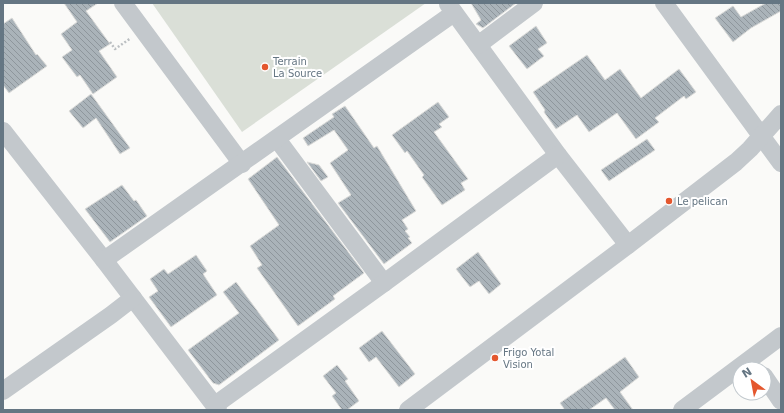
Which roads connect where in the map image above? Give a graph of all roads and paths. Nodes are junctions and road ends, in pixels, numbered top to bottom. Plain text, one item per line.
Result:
1 (123, 3) edge
2 (534, 3) edge
3 (664, 3) edge
4 (451, 8) edge
5 (136, 39) dead end
6 (110, 42) dead end
7 (478, 45) junction
8 (781, 114) edge
9 (760, 136) junction
10 (5, 137) edge
11 (277, 139) junction
12 (558, 155) junction
13 (781, 163) edge
14 (242, 164) junction
15 (628, 245) junction
16 (104, 260) junction
17 (384, 283) junction
18 (133, 298) junction
19 (781, 336) edge
20 (758, 361) edge
21 (732, 378) edge
22 (772, 388) edge
23 (3, 391) edge
24 (781, 401) edge
25 (216, 407) edge
26 (413, 409) edge
27 (682, 410) edge

1 - 14 street
2 - 7 street
3 - 9 street
4 - 7 street
4 - 11 street
5 - 6 path
7 - 12 street
8 - 9 street
9 - 13 street
9 - 15 street
10 - 16 street
11 - 14 street
11 - 17 street
12 - 15 street
12 - 17 street
14 - 16 street
15 - 26 street
16 - 18 street
17 - 25 street
18 - 23 street
18 - 25 street
19 - 20 street
21 - 27 street
22 - 24 street

